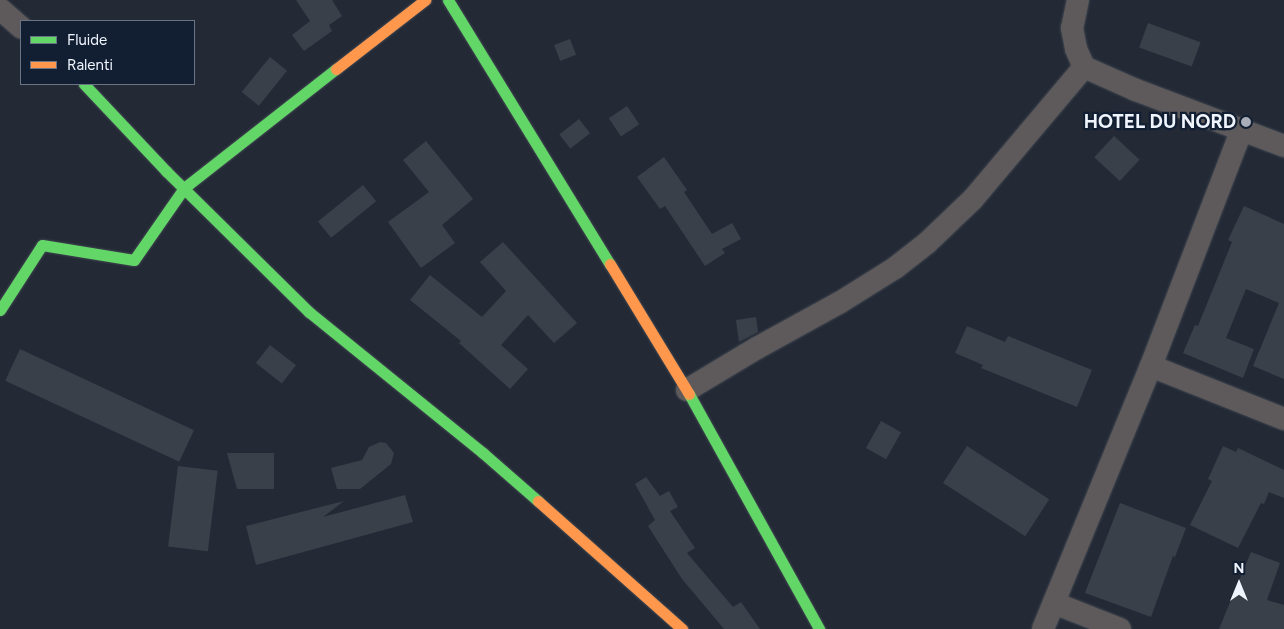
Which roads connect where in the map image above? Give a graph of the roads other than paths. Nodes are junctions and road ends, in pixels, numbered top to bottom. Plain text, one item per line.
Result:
1 (425, 0) edge
2 (448, 0) edge
3 (1078, 0) edge
4 (0, 9) edge
5 (20, 26) edge
6 (1084, 67) junction
7 (85, 85) edge
8 (1242, 129) junction
9 (1284, 146) edge
10 (184, 188) junction
11 (0, 310) edge
12 (1151, 366) junction
13 (687, 390) junction
14 (1284, 419) edge
15 (1054, 603) junction
16 (682, 629) edge
17 (819, 629) edge
18 (1043, 629) edge
19 (1120, 629) edge

1 - 10 main road
2 - 13 main road
3 - 6 street
4 - 5 street
6 - 8 street
6 - 13 street
7 - 10 main road
8 - 9 street
8 - 12 street
10 - 11 main road
10 - 16 main road
12 - 14 street
12 - 15 street
13 - 17 main road
15 - 18 street
15 - 19 street

